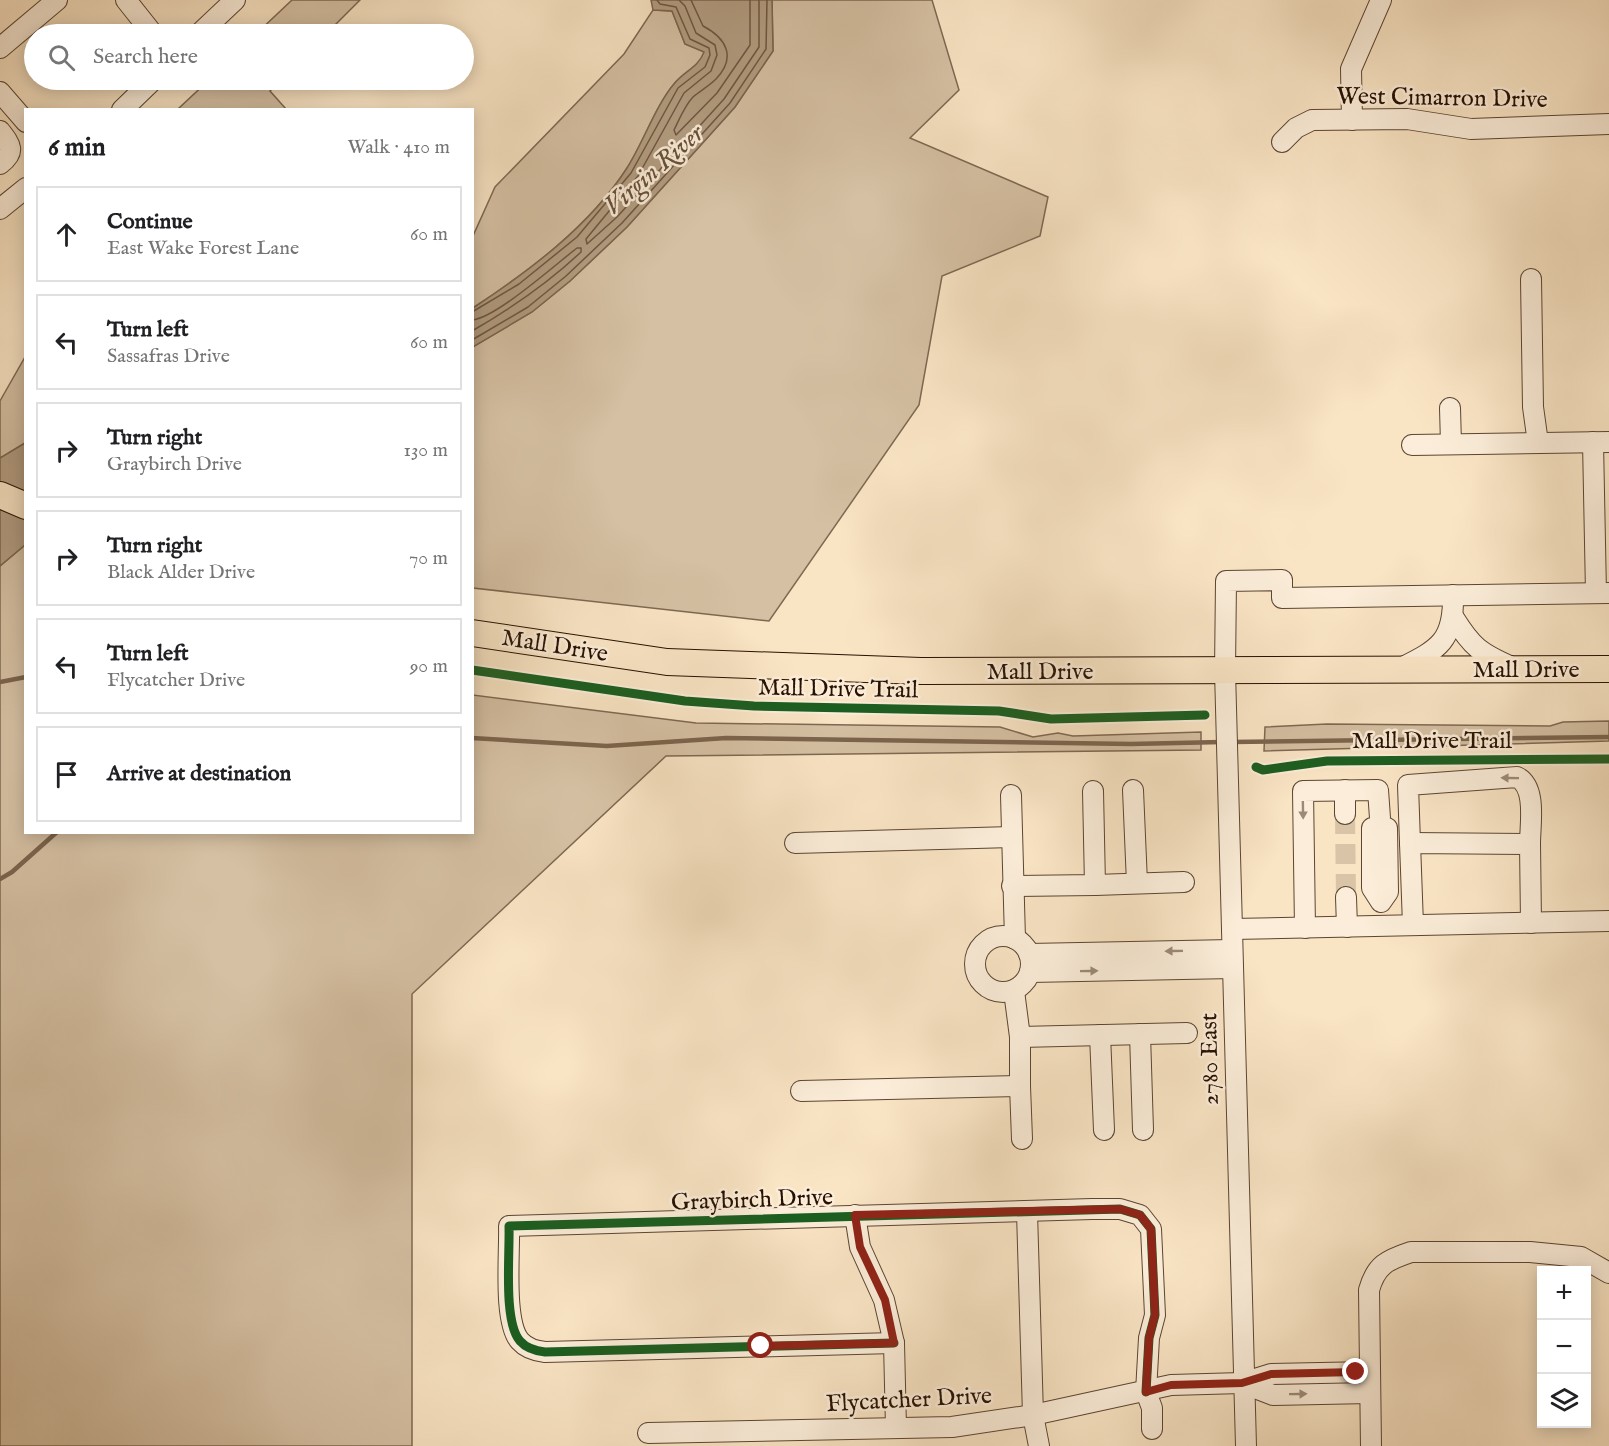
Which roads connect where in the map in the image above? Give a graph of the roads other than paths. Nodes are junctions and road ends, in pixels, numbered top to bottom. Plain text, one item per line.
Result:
1 (57, 0) edge
2 (126, 0) edge
3 (235, 0) edge
4 (1382, 0) edge
5 (28, 24) edge
6 (145, 24) edge
7 (210, 24) edge
8 (24, 28) edge
9 (0, 48) edge
10 (143, 90) edge
11 (0, 92) edge
12 (124, 108) edge
13 (24, 120) edge
14 (1352, 120) junction
15 (1609, 124) edge
16 (0, 130) edge
17 (1282, 142) dead end
18 (0, 164) edge
19 (24, 190) edge
20 (0, 209) edge
21 (1531, 279) dead end
22 (1450, 408) dead end
23 (1601, 442) edge
24 (1538, 443) junction
25 (1451, 444) junction
26 (1412, 445) dead end
27 (0, 495) edge
28 (24, 505) edge
29 (1602, 593) edge
30 (1453, 595) junction
31 (1454, 618) junction
32 (474, 633) edge
33 (1517, 669) junction
34 (1609, 669) edge
35 (1397, 670) junction
36 (1225, 671) junction
37 (1133, 790) dead end
38 (1345, 790) junction
39 (1093, 791) dead end
40 (1011, 795) dead end
41 (1345, 814) tunnel mouth
42 (1012, 837) junction
43 (795, 843) dead end
44 (1410, 843) junction
45 (1530, 844) junction
46 (1184, 882) dead end
47 (1137, 883) junction
48 (1095, 885) junction
49 (1012, 886) junction
50 (1346, 897) tunnel mouth
51 (1609, 921) edge
52 (1531, 923) junction
53 (1413, 925) junction
54 (1381, 926) junction
55 (1347, 927) junction
56 (1305, 928) junction
57 (1232, 929) junction
58 (1015, 939) junction
59 (1232, 959) junction
60 (1030, 963) junction
61 (1014, 990) junction
62 (1187, 1033) dead end
63 (1140, 1034) junction
64 (1100, 1035) junction
65 (1020, 1037) junction
66 (1020, 1086) junction
67 (801, 1091) dead end
68 (1104, 1130) dead end
69 (1143, 1130) dead end
70 (1022, 1139) dead end
71 (1027, 1212) junction
72 (855, 1215) junction
73 (1609, 1273) edge
74 (894, 1343) junction
75 (1370, 1372) junction
76 (1242, 1383) junction
77 (1146, 1392) junction
78 (1370, 1393) junction
79 (1033, 1415) junction
80 (896, 1428) junction
81 (1152, 1429) dead end
82 (648, 1433) dead end
83 (768, 1438) edge
84 (1039, 1446) edge
85 (1246, 1446) edge
86 (1371, 1446) edge

1 - 5 street
2 - 6 street
3 - 7 street
4 - 14 street
8 - 9 street
10 - 12 street
11 - 13 street
14 - 15 street, West Cimarron Drive
14 - 17 street, West Cimarron Drive
16 - 18 street
19 - 20 street
21 - 24 street
22 - 25 street
23 - 24 street
23 - 29 street
24 - 25 street
25 - 26 street
27 - 28 main road
29 - 30 street
30 - 31 street
30 - 36 street, 2780 East
31 - 33 street
31 - 35 street
32 - 36 main road, Mall Drive
33 - 34 main road, Mall Drive
33 - 35 main road, Mall Drive
35 - 36 main road, Mall Drive
36 - 57 street, 2780 East
37 - 47 street
38 - 41 street
38 - 54 street
38 -> 56 street
39 - 48 street
40 - 42 street
42 - 43 street
42 - 49 street
44 - 45 street
45 -> 44 street
44 - 53 street
45 - 52 street
46 - 47 street
47 - 48 street
48 - 49 street
49 - 58 street
50 - 55 street
51 - 52 street
52 - 53 street
53 - 54 street
54 - 55 street
55 - 56 street
56 - 57 street
57 - 59 street, 2780 East
58 - 60 street
58 - 61 street
59 - 60 street
59 - 76 street, 2780 East
60 - 61 street
61 - 65 street
62 - 63 street
63 - 64 street
63 - 69 street
64 - 65 street
64 - 68 street
65 - 66 street
66 - 67 street
66 - 70 street
71 - 72 street, Graybirch Drive
71 - 77 street, Graybirch Drive
71 - 79 street
72 - 74 street
72 - 74 street, Graybirch Drive
73 - 75 street
74 - 80 street
75 - 76 street, Flycatcher Drive
75 - 78 street
76 - 77 street, Flycatcher Drive
76 -> 78 street, Flycatcher Drive
76 - 85 street, 2780 East
77 - 79 street, Flycatcher Drive
77 - 81 street
78 - 86 street
79 - 80 street, Flycatcher Drive
79 - 84 street
80 - 83 street, Flycatcher Drive
82 - 83 street, Flycatcher Drive

